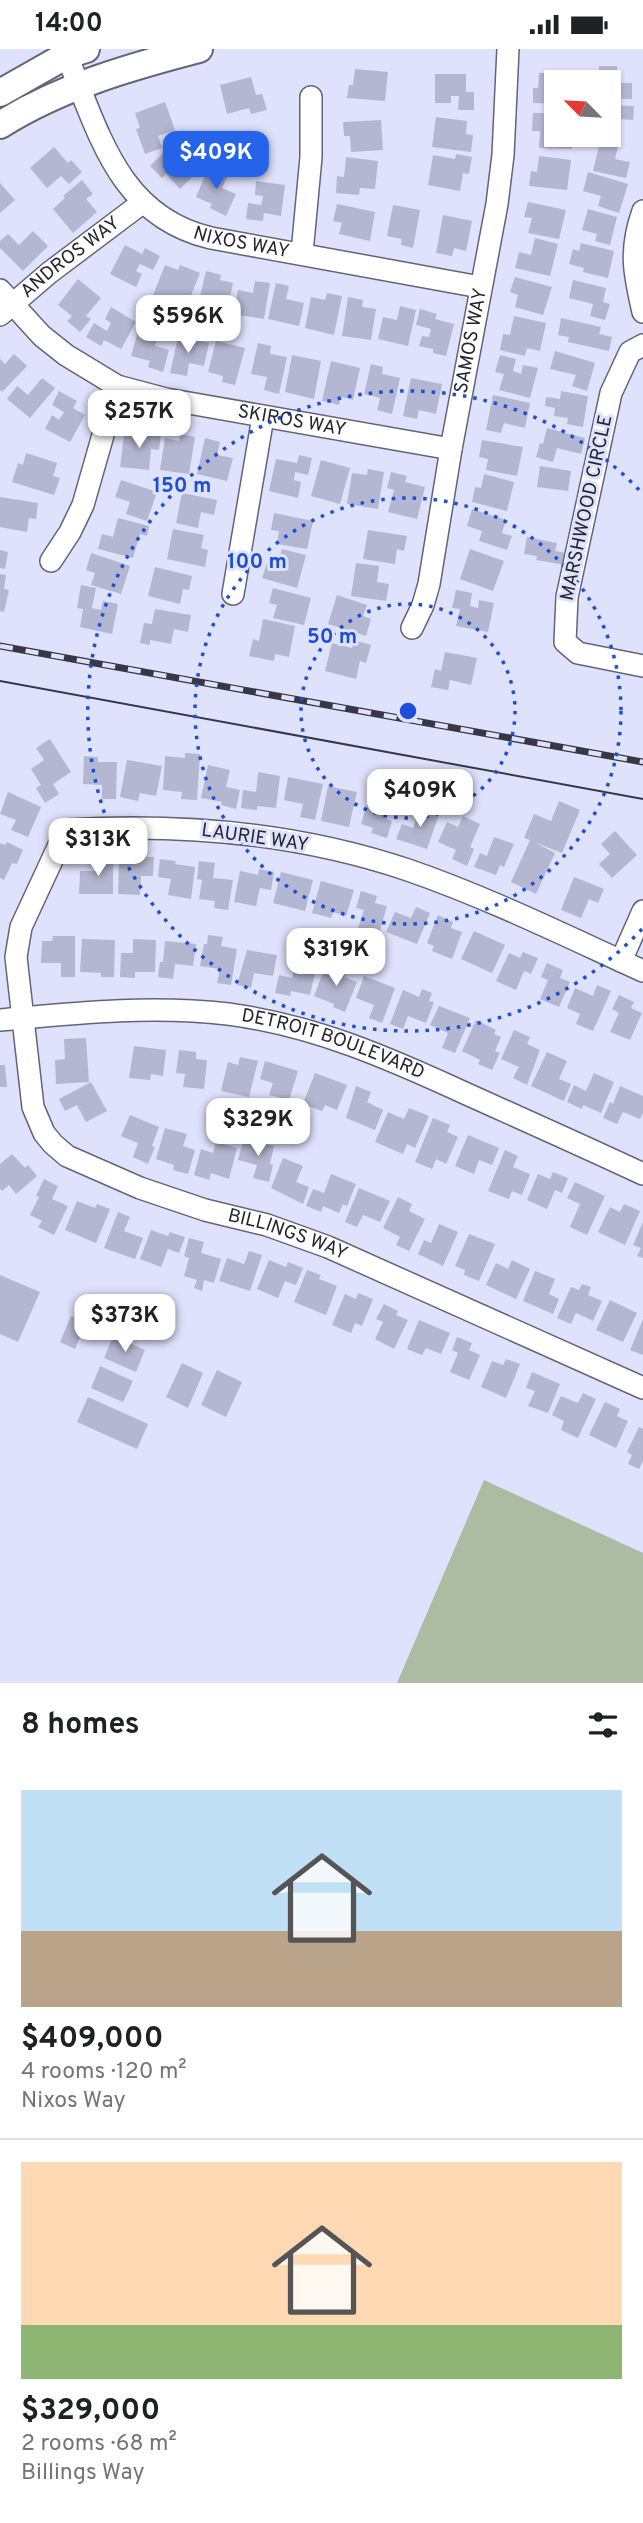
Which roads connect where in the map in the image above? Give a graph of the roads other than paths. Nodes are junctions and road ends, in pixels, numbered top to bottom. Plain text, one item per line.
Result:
1 (199, 49) edge
2 (508, 49) edge
3 (72, 51) edge
4 (79, 85) junction
5 (0, 93) edge
6 (311, 97) dead end
7 (0, 125) edge
8 (142, 203) junction
9 (643, 211) edge
10 (302, 253) junction
11 (480, 287) junction
12 (4, 303) edge
13 (643, 312) edge
14 (643, 345) edge
15 (117, 386) junction
16 (263, 417) junction
17 (450, 449) junction
18 (51, 561) dead end
19 (233, 594) dead end
20 (412, 628) dead end
21 (643, 666) edge
22 (643, 911) edge
23 (621, 961) junction
24 (643, 971) edge
25 (22, 1018) junction
26 (0, 1020) edge
27 (643, 1174) edge
28 (643, 1388) edge

1 - 4 main road
2 - 11 street, SAMOS WAY
3 - 4 street, NIXOS WAY
3 - 5 main road
4 - 7 main road
4 - 8 street, NIXOS WAY
6 - 10 street
8 - 10 street, NIXOS WAY
8 - 12 street, ANDROS WAY
9 - 13 street
10 - 11 street, NIXOS WAY
11 - 17 street, SAMOS WAY
12 - 15 street, SKIROS WAY
14 - 21 street, MARSHWOOD CIRCLE
15 - 16 street, SKIROS WAY
15 - 18 street
16 - 17 street, SKIROS WAY
16 - 19 street
17 - 20 street, SAMOS WAY
22 - 23 street
23 - 24 street, LAURIE WAY
23 - 25 street, LAURIE WAY
25 - 26 street, DETROIT BOULEVARD
25 - 27 street, DETROIT BOULEVARD
25 - 28 street, BILLINGS WAY

